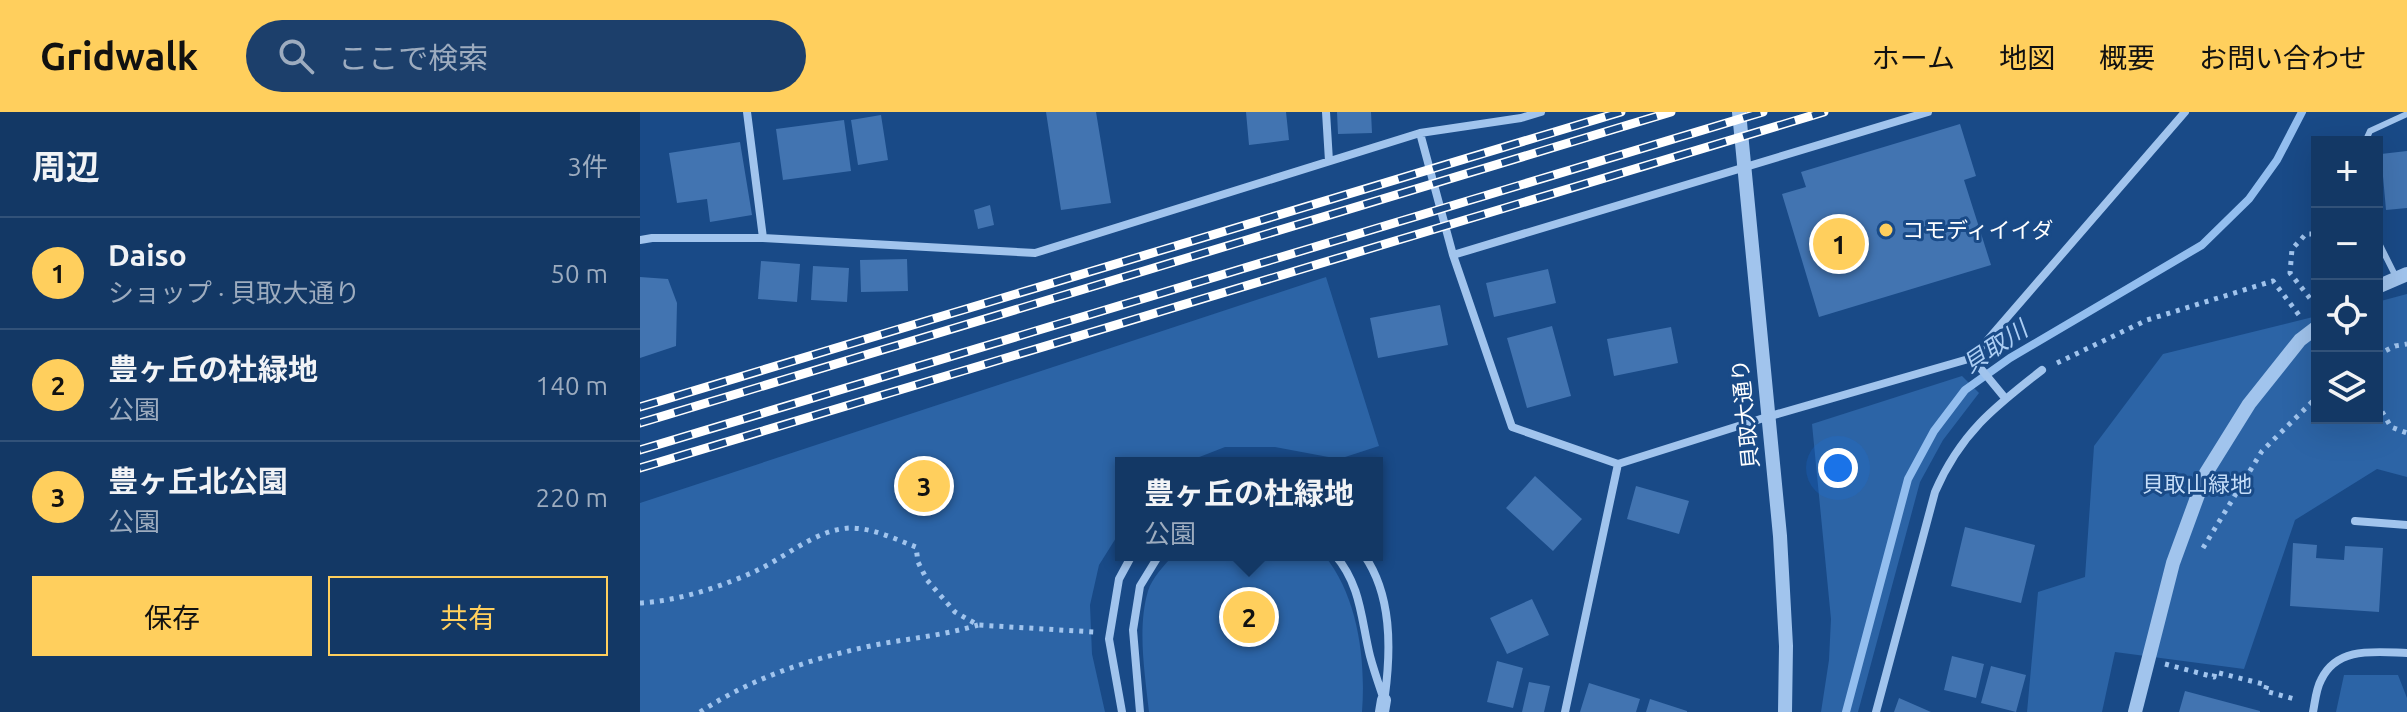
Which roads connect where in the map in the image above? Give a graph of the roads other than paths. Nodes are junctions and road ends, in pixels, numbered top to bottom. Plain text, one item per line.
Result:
1 (747, 112) edge
2 (1326, 112) edge
3 (1541, 112) edge
4 (1739, 112) edge
5 (1928, 112) edge
6 (2185, 112) edge
7 (2407, 114) edge
8 (1521, 115) edge
9 (1420, 133) junction
10 (2368, 136) edge
11 (1329, 161) junction
12 (1744, 167) junction
13 (763, 238) junction
14 (640, 240) edge
15 (2383, 248) edge
16 (1453, 255) junction
17 (2402, 276) edge
18 (2383, 284) edge
19 (2311, 332) edge
20 (1974, 360) junction
21 (2042, 370) road end
22 (2005, 398) junction
23 (1767, 417) junction
24 (1618, 464) junction
25 (2355, 521) dead end
26 (2407, 525) edge
27 (1129, 561) edge
28 (1155, 561) edge
29 (1340, 561) edge
30 (1368, 561) edge
31 (2407, 653) edge
32 (1383, 706) edge
33 (2314, 708) edge
34 (1122, 712) edge
35 (1140, 712) edge
36 (1565, 712) edge
37 (1785, 712) edge
38 (1876, 712) edge
39 (2135, 712) edge

1 - 13 street
2 - 11 street
3 - 8 street
4 - 12 street, 貝取大通り
5 - 12 street
6 - 20 street
7 - 10 lane
8 - 9 street
9 - 11 street
9 - 16 street
11 - 13 street
12 - 16 street
12 - 23 street, 貝取大通り
13 - 14 street
15 - 17 lane
16 - 24 street
17 - 18 street
19 - 39 street
20 - 22 street
20 - 23 street
21 - 22 street
22 - 38 street
23 - 24 street
23 - 37 street, 貝取大通り
24 - 36 street
25 - 26 street
27 - 34 street
28 - 35 street
29 - 32 street
30 - 32 street
31 - 33 street

